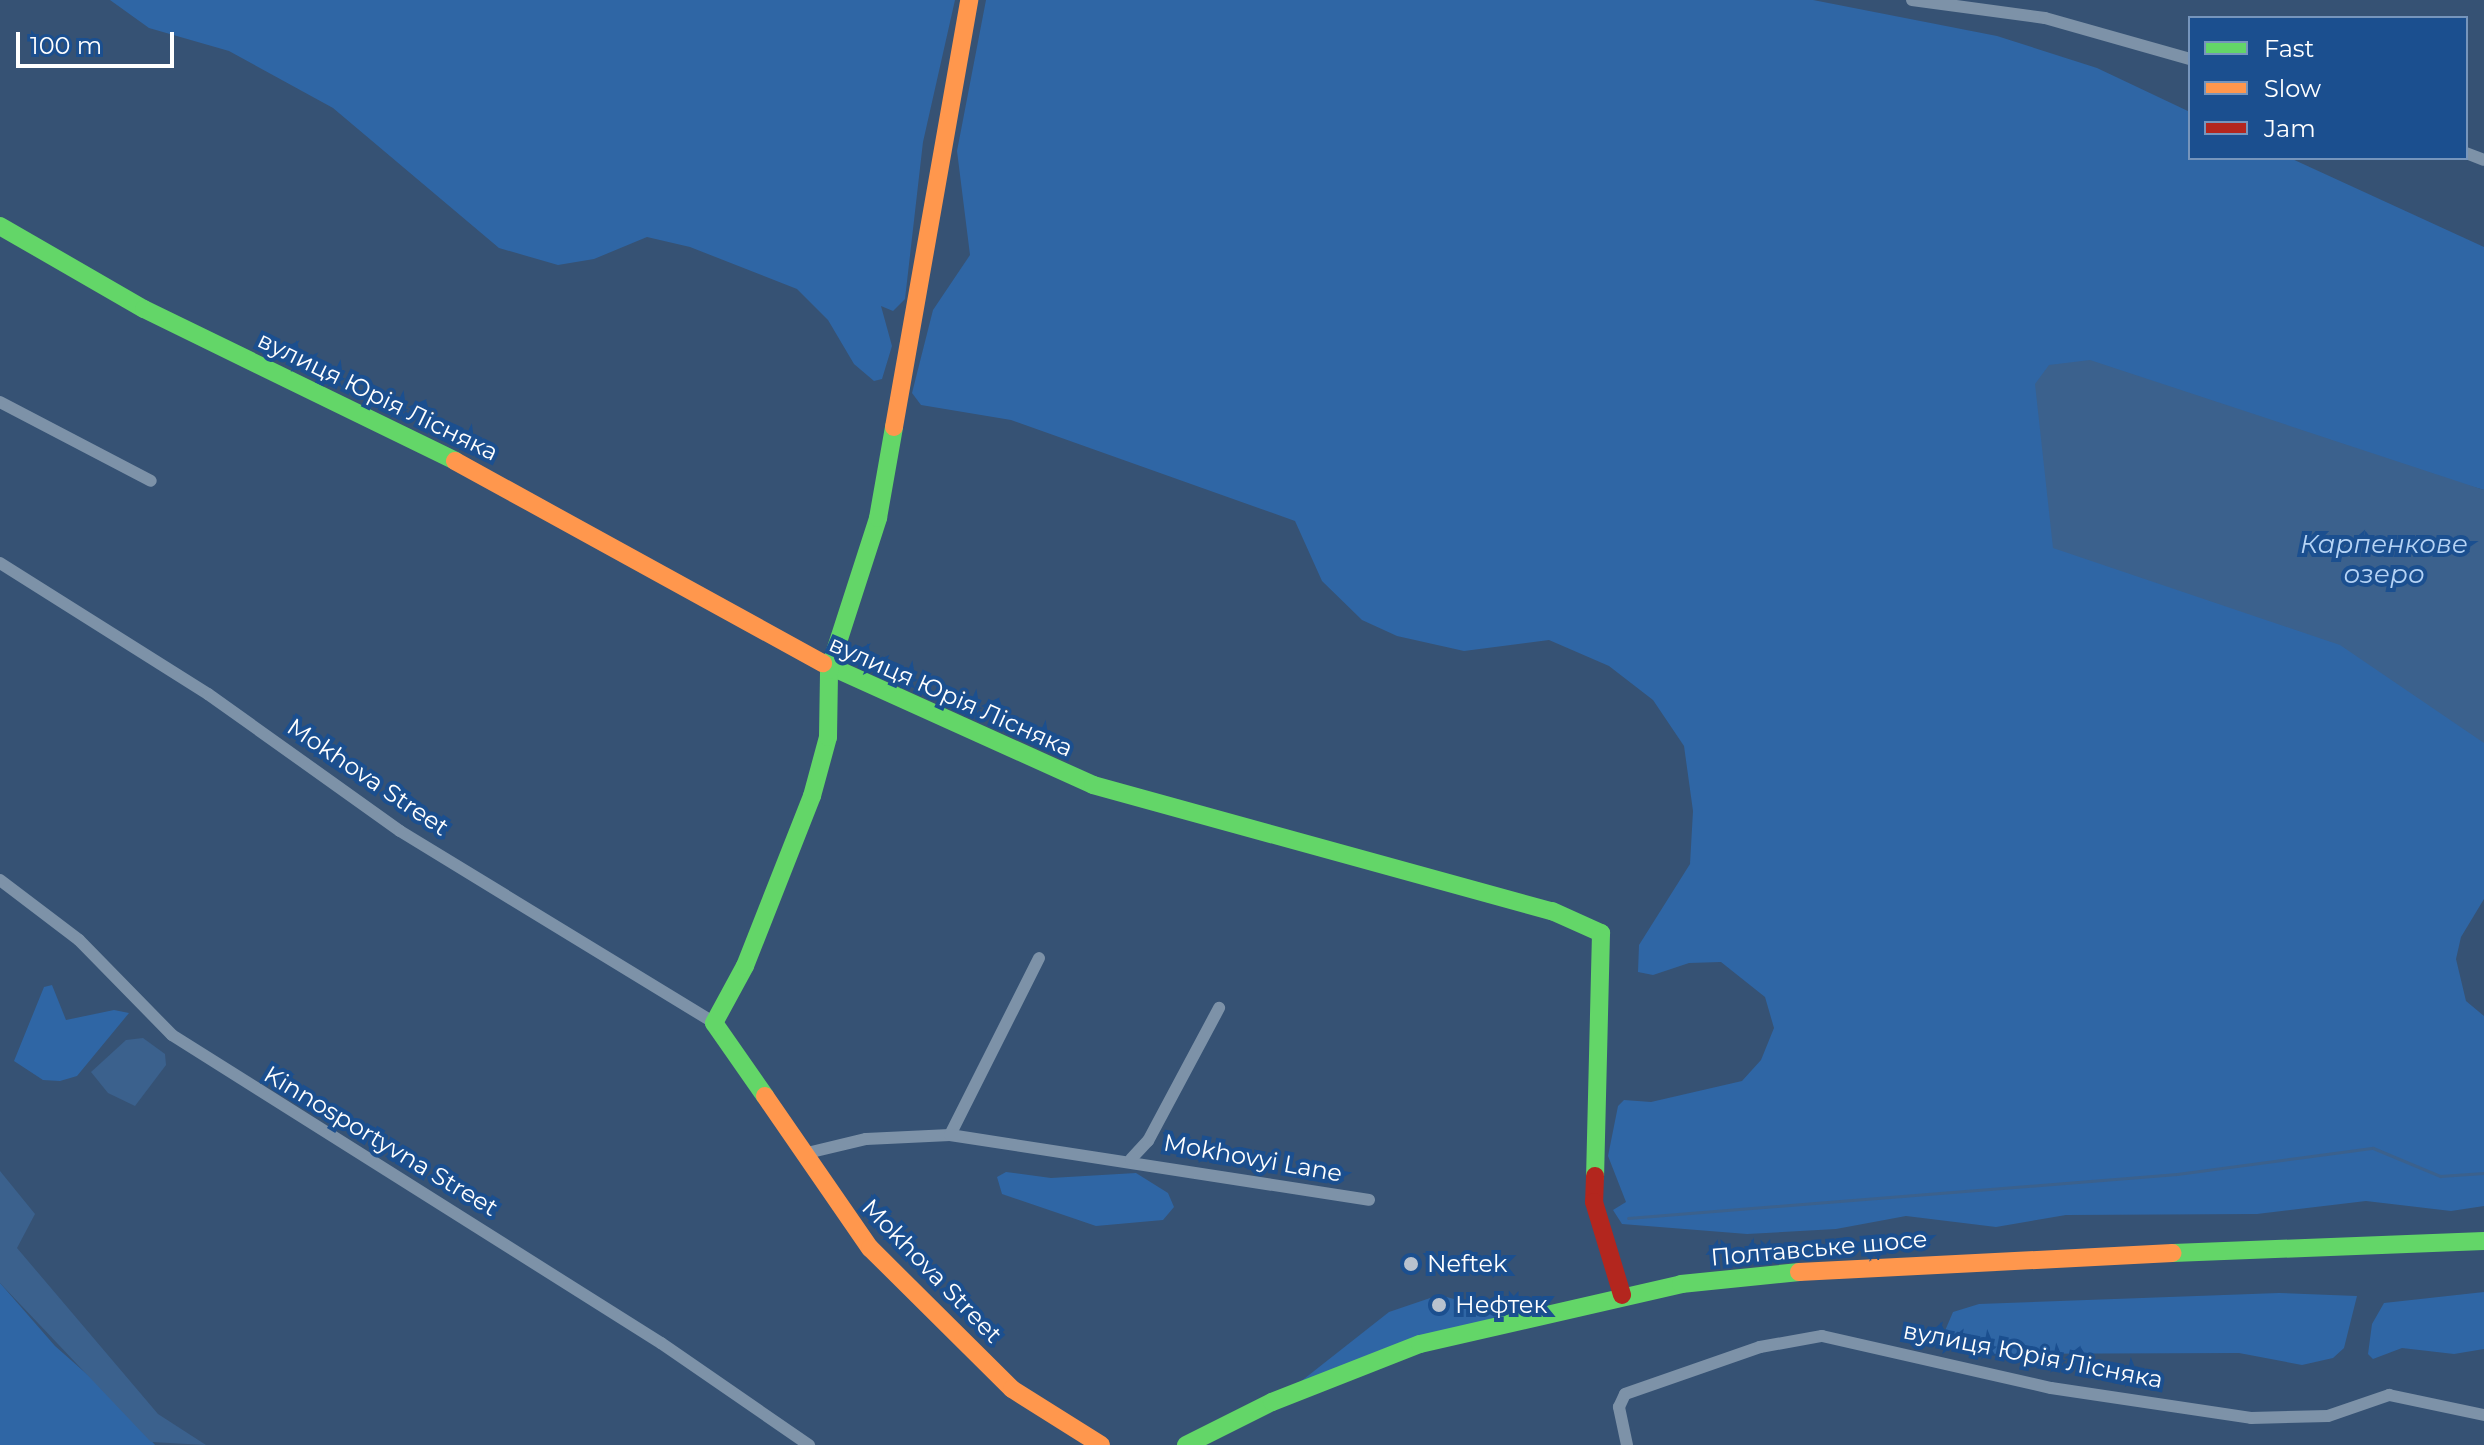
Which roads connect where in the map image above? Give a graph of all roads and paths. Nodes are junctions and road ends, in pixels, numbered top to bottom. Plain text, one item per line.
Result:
1 (969, 0) edge
2 (1912, 0) edge
3 (2188, 58) edge
4 (0, 226) edge
5 (0, 402) edge
6 (151, 481) dead end
7 (0, 563) edge
8 (829, 670) junction
9 (0, 880) edge
10 (1039, 958) dead end
11 (1219, 1008) dead end
12 (714, 1023) junction
13 (950, 1135) junction
14 (803, 1154) junction
15 (1131, 1159) junction
16 (1369, 1200) dead end
17 (2484, 1241) edge
18 (1622, 1295) junction
19 (2484, 1415) edge
20 (1094, 1443) edge
21 (809, 1445) edge
22 (1186, 1445) edge
23 (1627, 1445) edge

1 - 8 street
2 - 3 street
4 - 8 street, вулиця Юрія Лісняка
5 - 6 street
7 - 12 street, Mokhova Street
8 - 12 street
8 - 18 street, вулиця Юрія Лісняка
9 - 21 street, Kinnosportyvna Street
10 - 13 street
11 - 15 street, Mokhovyi Lane
12 - 14 street, Mokhova Street
13 - 14 street, Mokhovyi Lane
13 - 15 street, Mokhovyi Lane
14 - 20 street, Mokhova Street
15 - 16 street, Mokhovyi Lane
17 - 18 street, Полтавське шосе
18 - 22 street, Полтавське шосе
19 - 23 street, вулиця Юрія Лісняка

